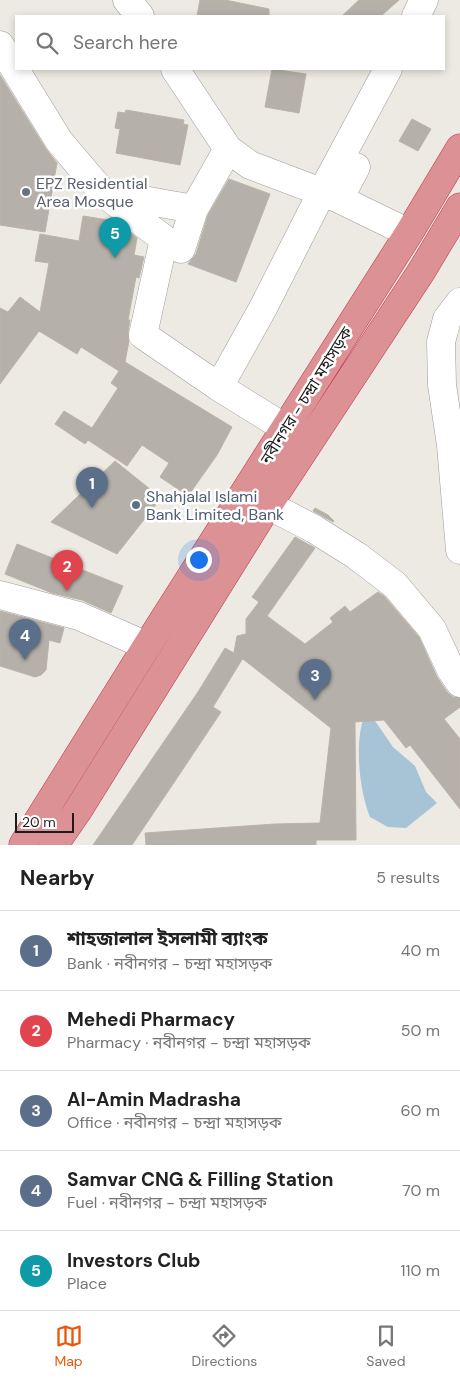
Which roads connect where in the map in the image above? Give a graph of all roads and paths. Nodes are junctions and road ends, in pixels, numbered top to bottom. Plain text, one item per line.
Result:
1 (128, 0) edge
2 (424, 0) edge
3 (139, 15) edge
4 (416, 15) edge
5 (0, 45) edge
6 (15, 69) edge
7 (15, 70) edge
8 (176, 70) edge
9 (388, 70) edge
10 (393, 70) edge
11 (460, 148) edge
12 (228, 149) junction
13 (103, 193) junction
14 (330, 195) junction
15 (460, 207) edge
16 (194, 208) junction
17 (409, 233) junction
18 (164, 239) junction
19 (460, 302) edge
20 (219, 387) junction
21 (285, 428) junction
22 (457, 488) edge
23 (268, 505) junction
24 (460, 550) edge
25 (0, 595) edge
26 (147, 646) junction
27 (460, 683) edge
28 (23, 845) edge
29 (54, 845) edge

1 - 3 street
2 - 4 street
5 - 6 street
7 - 13 street
8 - 12 street
9 - 14 street
10 - 14 street
11 - 17 highway, নবীনগর - চন্দ্রা মহাসড়ক
12 - 14 street
12 - 16 street
13 - 16 street
13 - 18 street
14 - 17 street
14 - 20 street
15 - 23 highway, নবীনগর - চন্দ্রা মহাসড়ক
16 - 18 street
17 - 21 highway, নবীনগর - চন্দ্রা মহাসড়ক
18 - 20 street
19 - 22 street
20 - 21 street
21 - 26 highway, নবীনগর - চন্দ্রা মহাসড়ক
22 - 24 street
23 - 27 street
23 - 29 highway, নবীনগর - চন্দ্রা মহাসড়ক
25 - 26 street
26 - 28 highway, নবীনগর - চন্দ্রা মহাসড়ক

